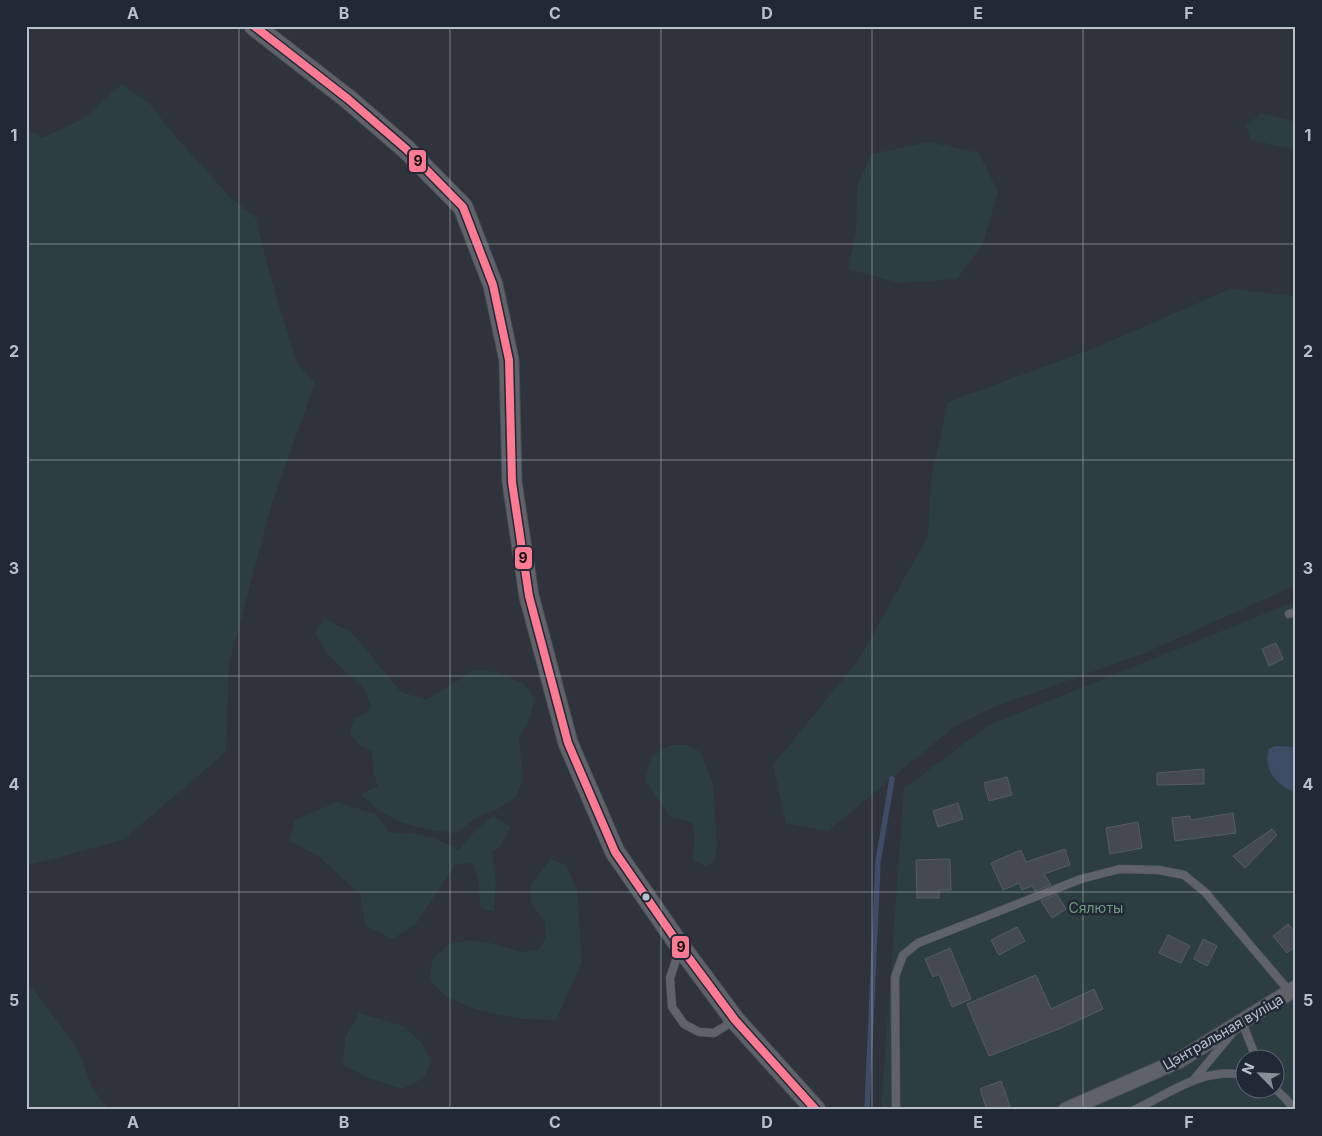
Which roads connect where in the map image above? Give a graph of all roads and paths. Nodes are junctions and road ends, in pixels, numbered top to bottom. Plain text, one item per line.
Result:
1 (254, 26) edge
2 (680, 946) junction
3 (1293, 990) edge
4 (735, 1020) junction
5 (1242, 1022) junction
6 (1252, 1048) edge
7 (1234, 1073) edge
8 (1195, 1078) junction
9 (1284, 1097) edge
10 (816, 1110) edge
11 (896, 1110) edge
12 (1066, 1110) edge
13 (1134, 1110) edge
14 (1295, 1110) edge

1 - 2 street
2 - 4 street
2 - 4 lane
3 - 5 street, Цэнтральная вуліца
3 - 11 lane
4 - 10 street
5 - 6 lane
5 - 8 lane
5 - 12 street, Цэнтральная вуліца
7 - 8 lane
8 - 13 lane
9 - 14 lane

